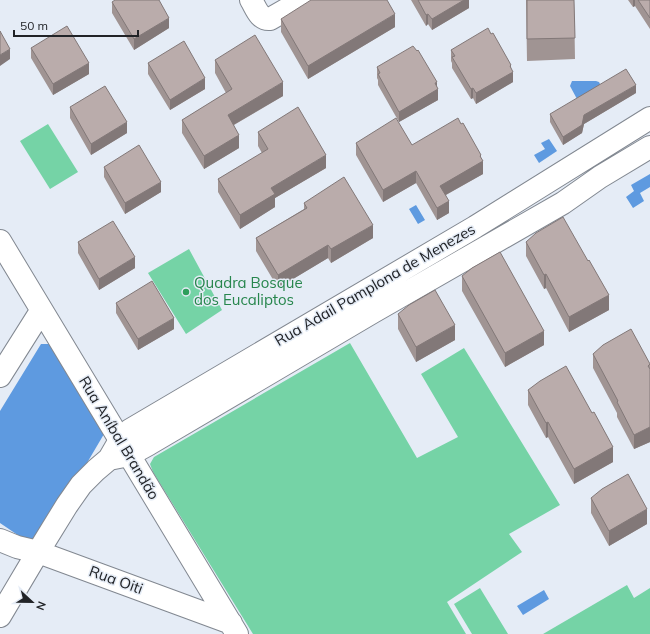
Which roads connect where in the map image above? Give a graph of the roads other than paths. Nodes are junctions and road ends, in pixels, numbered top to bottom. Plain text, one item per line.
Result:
1 (303, 0) edge
2 (254, 6) edge
3 (650, 118) edge
4 (650, 147) edge
5 (475, 227) junction
6 (0, 241) edge
7 (487, 246) junction
8 (348, 301) junction
9 (41, 310) junction
10 (297, 331) junction
11 (332, 337) junction
12 (281, 367) junction
13 (1, 370) edge
14 (119, 451) junction
15 (0, 540) edge
16 (38, 552) junction
17 (0, 616) edge
18 (234, 628) edge

1 - 2 main road
3 - 5 main road, Rua Adail Pamplona de Menezes
4 - 7 main road, Rua Adail Pamplona de Menezes
5 - 7 main road
5 - 8 main road, Rua Adail Pamplona de Menezes
6 - 9 main road, Rua Aníbal Brandão
7 - 11 main road, Rua Adail Pamplona de Menezes
8 - 10 main road, Rua Adail Pamplona de Menezes
8 - 11 main road
9 - 13 main road
9 - 14 main road, Rua Aníbal Brandão
10 - 12 main road
10 - 14 main road, Rua Adail Pamplona de Menezes
11 - 12 main road, Rua Adail Pamplona de Menezes
12 - 14 main road, Rua Adail Pamplona de Menezes
14 - 16 main road, Rua Adail Pamplona de Menezes
14 - 18 main road, Rua Aníbal Brandão
15 - 16 main road, Rua Oiti
16 - 17 main road, Rua Adail Pamplona de Menezes
16 - 18 main road, Rua Oiti

